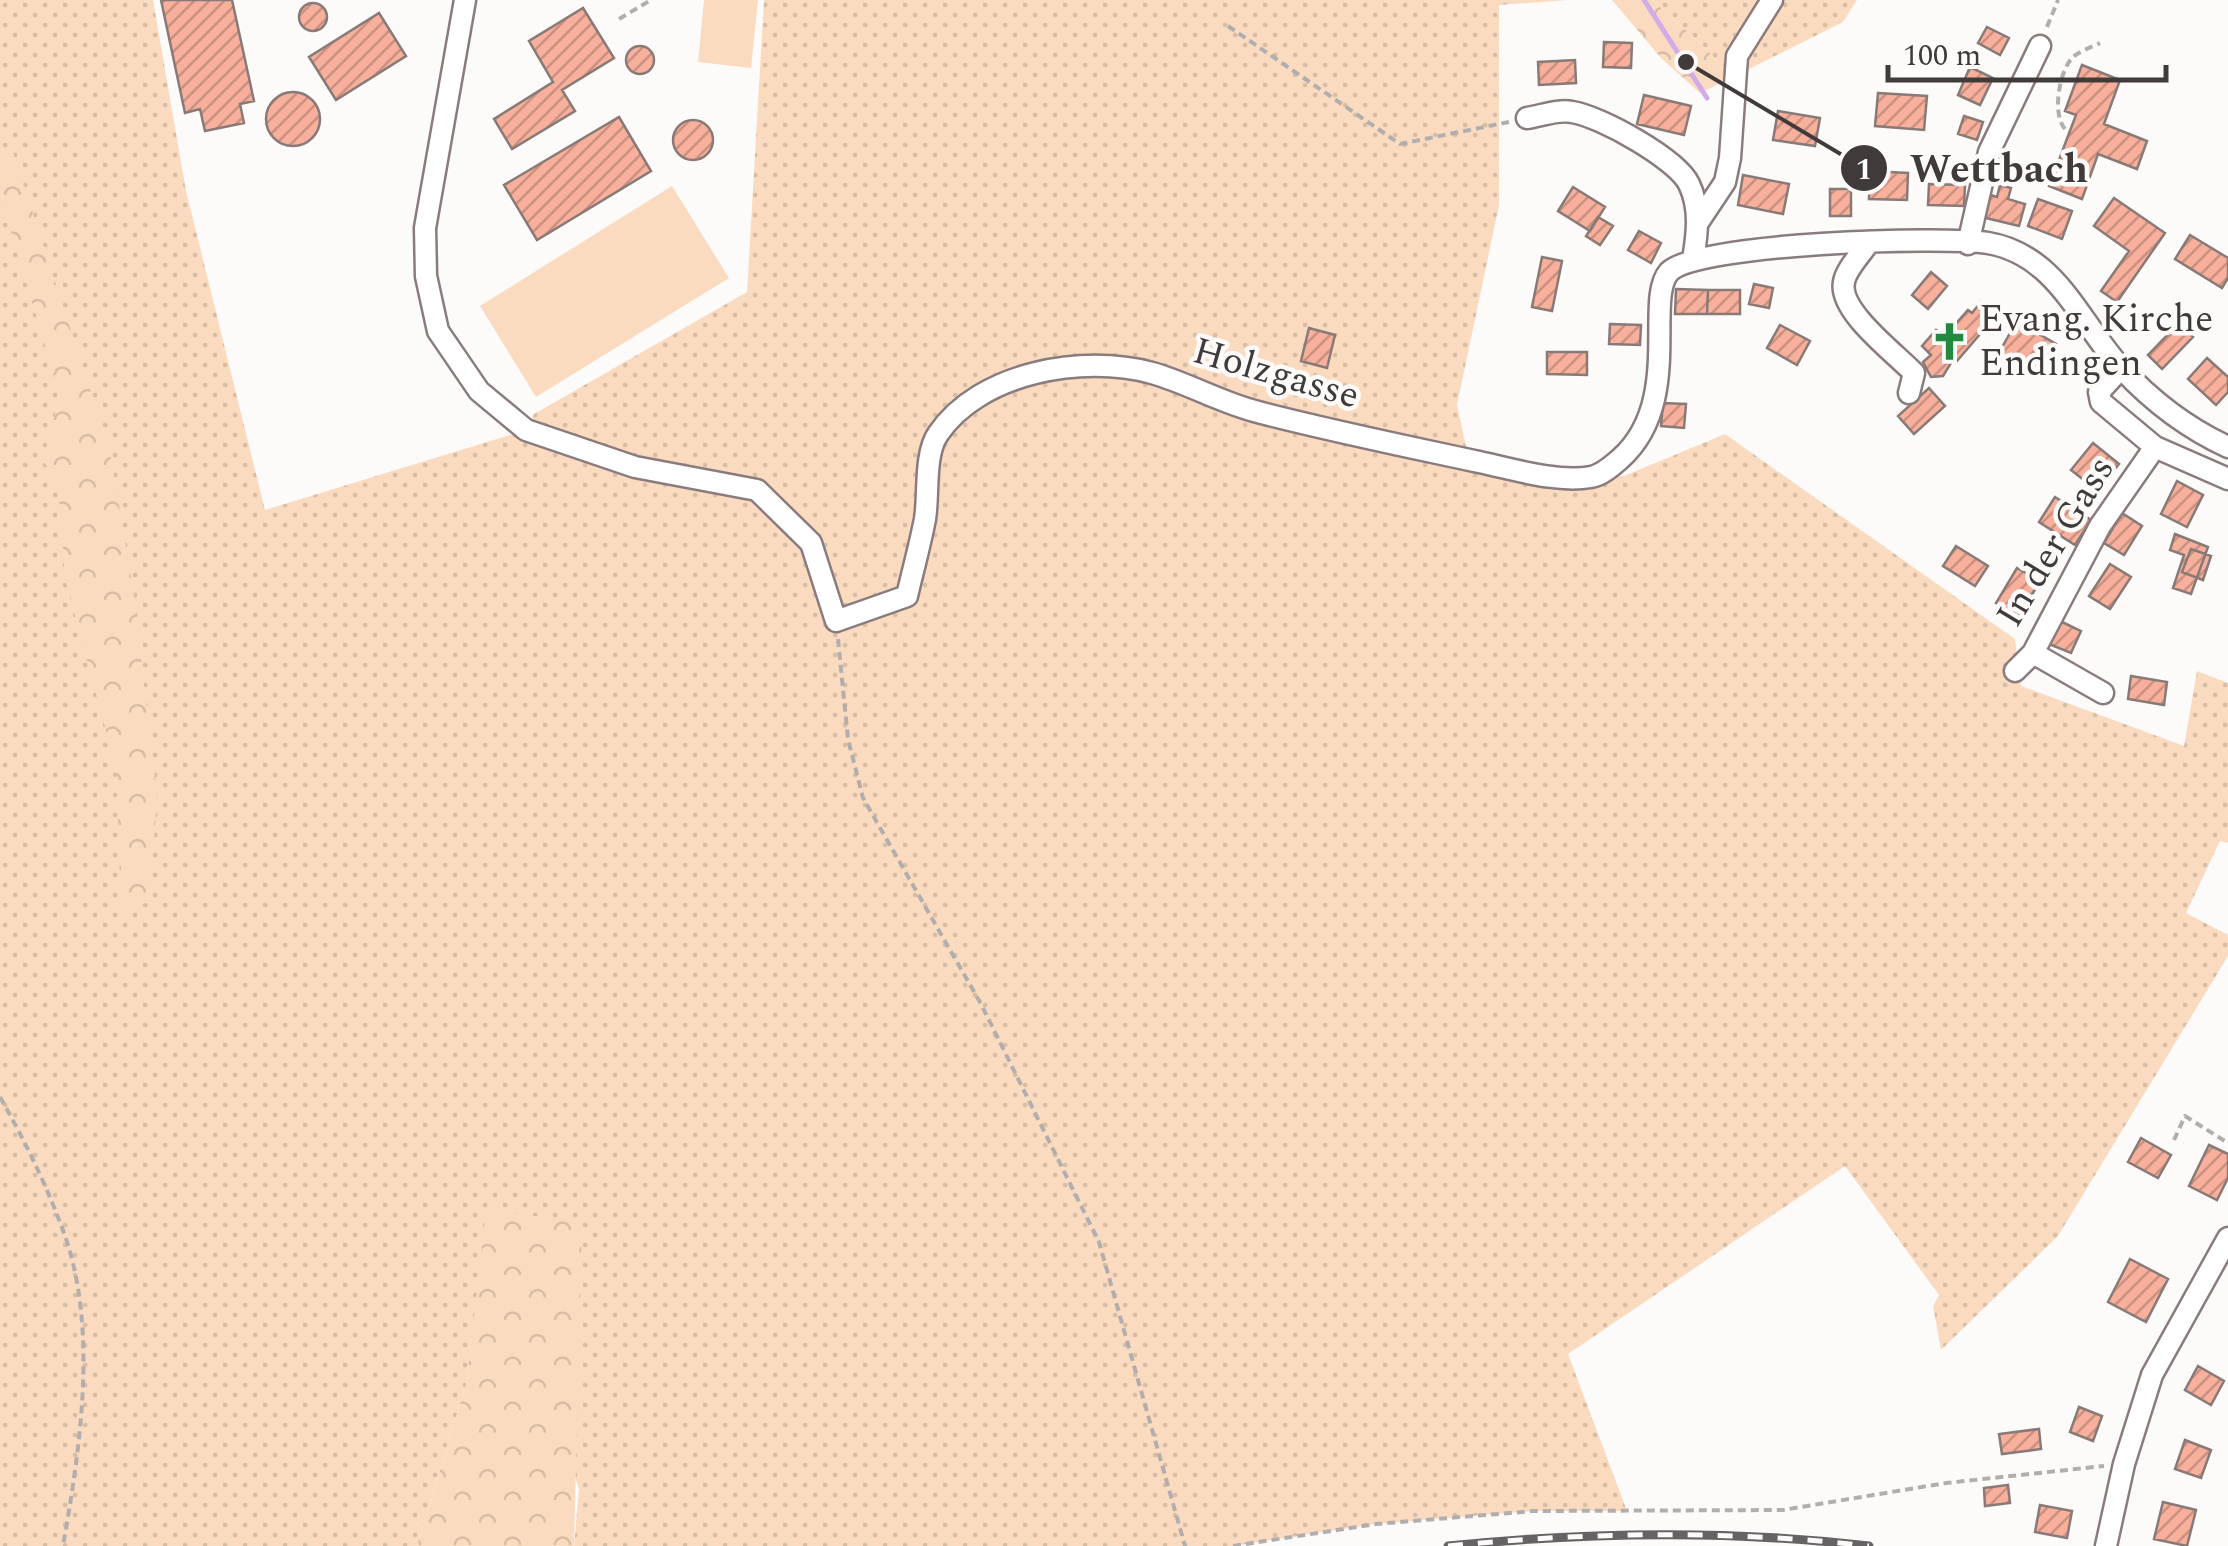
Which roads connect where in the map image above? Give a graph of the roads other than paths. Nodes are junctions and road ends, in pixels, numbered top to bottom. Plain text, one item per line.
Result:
1 (464, 0) edge
2 (1772, 0) edge
3 (2040, 46) road end
4 (1527, 118) road end
5 (1698, 221) junction
6 (1869, 242) junction
7 (1968, 244) junction
8 (1693, 260) junction
9 (2121, 368) junction
10 (2142, 389) junction
11 (1909, 392) dead end
12 (2116, 418) junction
13 (2155, 447) junction
14 (2228, 447) edge
15 (2228, 479) edge
16 (2032, 653) junction
17 (2015, 672) dead end
18 (2103, 693) dead end
19 (2228, 1238) edge
20 (2106, 1546) edge

1 - 8 street, Holzgasse
2 - 5 street
3 - 7 street
4 - 5 street
5 - 8 street
6 - 7 street
6 - 8 street
6 - 11 street
7 - 9 street
9 - 10 street
9 - 12 street
10 - 12 street
10 - 14 street
12 - 13 street
13 - 15 street
13 - 16 street, In der Gass
16 - 17 street, In der Gass
16 - 18 street
19 - 20 street

